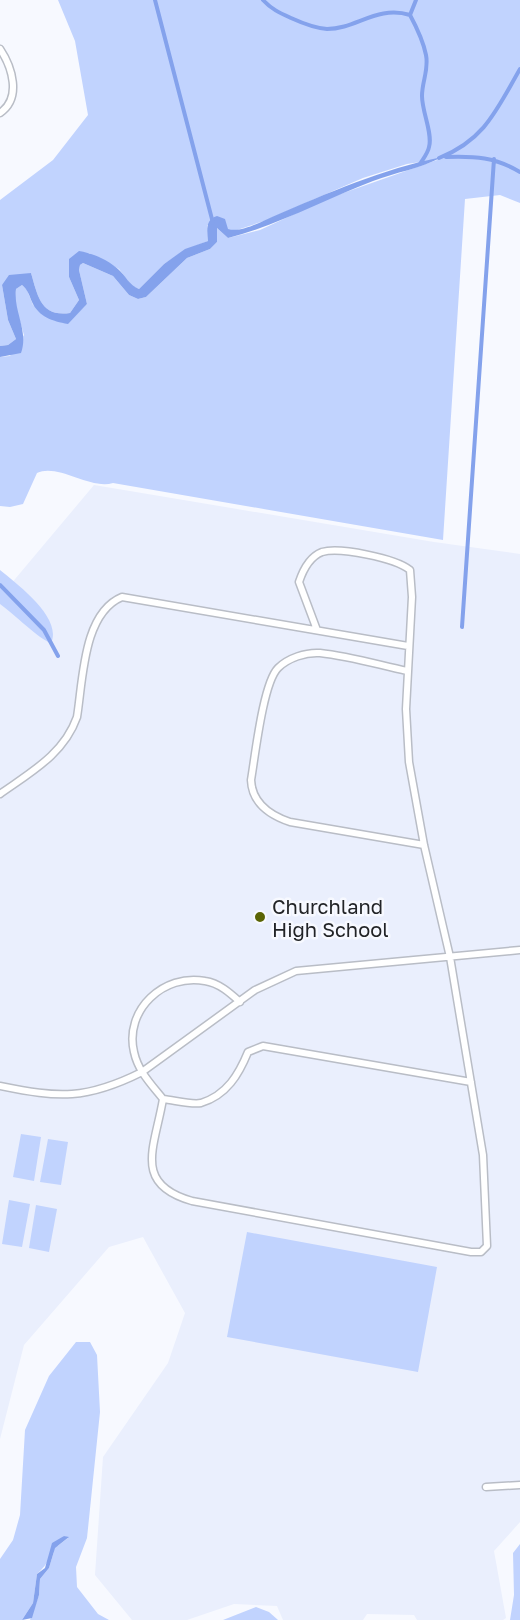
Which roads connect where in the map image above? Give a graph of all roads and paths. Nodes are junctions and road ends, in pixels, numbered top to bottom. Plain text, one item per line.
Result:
1 (0, 49) edge
2 (0, 113) edge
3 (317, 630) junction
4 (408, 646) junction
5 (407, 671) junction
6 (0, 794) edge
7 (424, 845) junction
8 (520, 951) edge
9 (506, 953) junction
10 (520, 956) edge
11 (450, 957) junction
12 (240, 1002) junction
13 (141, 1072) junction
14 (471, 1082) junction
15 (0, 1086) edge
16 (163, 1099) junction
17 (520, 1485) edge
18 (486, 1486) dead end

1 - 2 lane
3 - 4 lane
3 - 4 lane
3 - 6 lane
4 - 5 lane
5 - 7 lane
5 - 7 lane
7 - 11 lane
8 - 9 lane
9 - 10 lane
9 - 11 lane
11 - 12 lane
11 - 14 lane
12 - 13 lane
12 - 13 lane
13 - 15 lane
13 - 16 lane
14 - 16 lane
14 - 16 lane
17 - 18 lane

